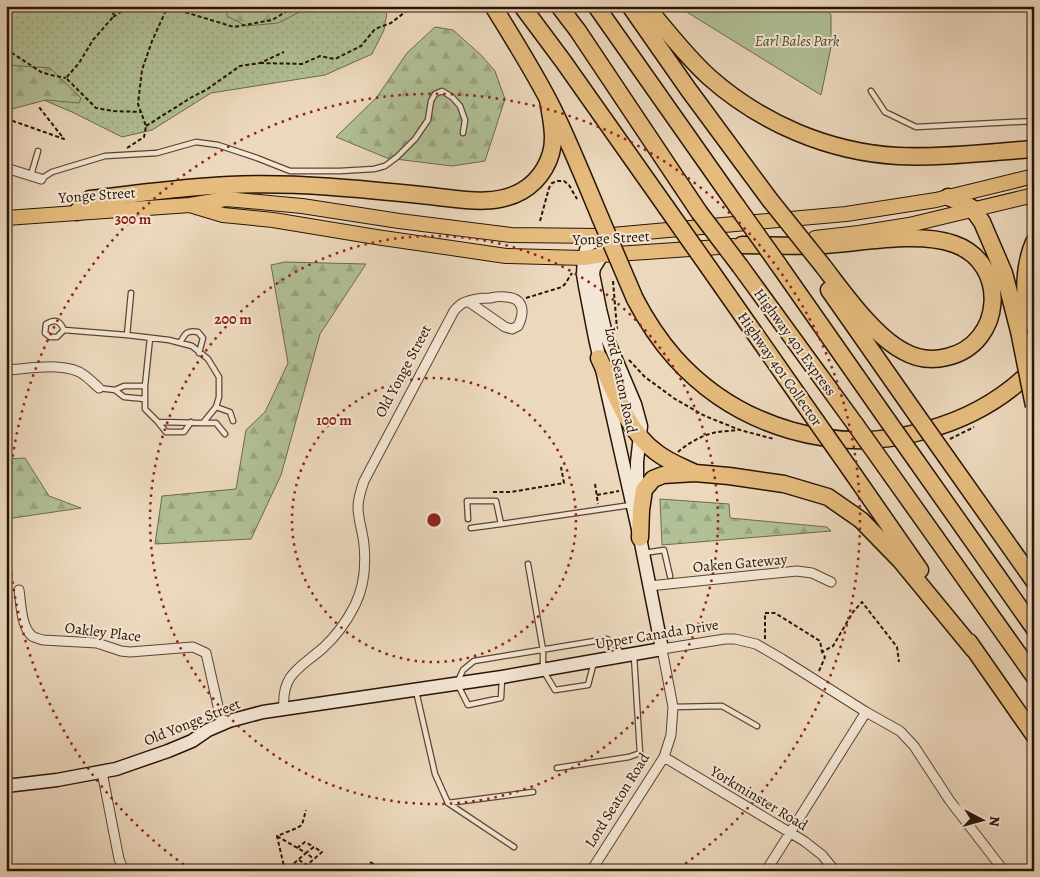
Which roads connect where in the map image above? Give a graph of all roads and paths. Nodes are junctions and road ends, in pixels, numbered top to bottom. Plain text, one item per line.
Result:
1 (111, 6) edge
2 (130, 6) edge
3 (141, 6) edge
4 (296, 6) edge
5 (493, 6) edge
6 (522, 6) edge
7 (559, 6) edge
8 (168, 7) edge
9 (596, 7) edge
10 (409, 9) dead end
11 (640, 9) edge
12 (113, 17) junction
13 (6, 49) edge
14 (284, 52) dead end
15 (260, 63) junction
16 (66, 78) junction
17 (871, 91) dead end
18 (548, 100) junction
19 (39, 107) dead end
20 (141, 112) junction
21 (1034, 121) edge
22 (6, 123) edge
23 (146, 126) junction
24 (463, 133) dead end
25 (1034, 149) edge
26 (123, 150) dead end
27 (38, 151) dead end
28 (6, 168) edge
29 (31, 175) junction
30 (1034, 176) edge
31 (41, 179) joint
32 (1034, 194) edge
33 (948, 197) junction
34 (579, 202) dead end
35 (190, 205) junction
36 (973, 209) junction
37 (77, 212) junction
38 (6, 218) edge
39 (540, 221) dead end
40 (601, 236) junction
41 (1034, 242) edge
42 (742, 245) junction
43 (602, 255) junction
44 (584, 258) junction
45 (817, 266) junction
46 (572, 273) dead end
47 (612, 274) dead end
48 (131, 293) dead end
49 (469, 302) junction
50 (521, 303) junction
51 (64, 330) dead end
52 (1023, 330) junction
53 (617, 332) dead end
54 (128, 335) junction
55 (150, 338) junction
56 (180, 343) junction
57 (200, 352) junction
58 (625, 357) dead end
59 (599, 358) junction
60 (1034, 368) edge
61 (6, 370) edge
62 (145, 386) junction
63 (99, 388) joint
64 (115, 390) junction
65 (1034, 393) edge
66 (145, 399) junction
67 (1034, 406) edge
68 (216, 407) junction
69 (233, 421) dead end
70 (158, 422) junction
71 (192, 422) junction
72 (203, 423) junction
73 (225, 434) dead end
74 (640, 439) junction
75 (678, 453) dead end
76 (561, 467) dead end
77 (695, 473) junction
78 (595, 484) dead end
79 (621, 491) dead end
80 (492, 492) dead end
81 (597, 495) junction
82 (632, 504) junction
83 (599, 509) junction
84 (468, 519) dead end
85 (501, 524) junction
86 (471, 528) dead end
87 (642, 546) junction
88 (528, 564) dead end
89 (670, 576) dead end
90 (1034, 581) edge
91 (831, 582) dead end
92 (650, 586) junction
93 (19, 590) dead end
94 (1034, 628) edge
95 (542, 650) junction
96 (662, 650) junction
97 (766, 650) junction
98 (974, 650) junction
99 (822, 652) junction
100 (629, 655) junction
101 (594, 661) junction
102 (900, 662) dead end
103 (543, 670) junction
104 (1034, 676) edge
105 (502, 677) junction
106 (814, 680) junction
107 (457, 683) junction
108 (416, 689) junction
109 (673, 707) junction
110 (284, 709) junction
111 (866, 712) junction
112 (222, 724) junction
113 (757, 726) dead end
114 (1034, 735) edge
115 (664, 757) junction
116 (557, 768) dead end
117 (102, 772) junction
118 (6, 786) edge
119 (533, 792) dead end
120 (448, 804) junction
121 (306, 810) dead end
122 (790, 833) junction
123 (277, 836) junction
124 (314, 847) junction
125 (514, 847) dead end
126 (297, 848) junction
127 (306, 854) junction
128 (314, 859) junction
129 (298, 860) junction
130 (370, 862) dead end
131 (399, 865) dead end
132 (308, 868) edge
133 (124, 871) edge
134 (285, 871) edge
135 (289, 871) edge
136 (386, 871) edge
137 (399, 871) edge
138 (591, 871) edge
139 (766, 871) edge
140 (835, 871) edge
141 (1004, 871) edge

1 - 12 path
2 - 12 path
3 - 8 path
4 - 8 path
5 - 18 highway
6 - 98 highway, Highway 401 Collector, bridge
7 - 104 highway, Highway 401 Express, bridge
8 - 20 path
9 - 94 highway, Highway 401 Express, bridge
10 - 15 path
11 - 25 highway
11 - 45 highway, bridge
12 - 16 path
13 - 16 path
14 - 15 path
15 - 23 path
16 - 20 path
17 - 21 lane
18 - 37 highway
18 - 60 highway, bridge
19 - 22 path
20 - 23 path
23 - 26 path
24 - 31 lane
27 - 29 lane
28 - 29 street
29 - 31 street
30 - 33 main road, Yonge Street
32 - 36 main road, Yonge Street
33 - 36 highway
33 - 40 main road, Yonge Street
34 - 39 path
35 - 37 main road, Yonge Street
35 - 40 main road, Yonge Street
35 - 44 main road, Yonge Street
36 - 42 main road, Yonge Street
36 - 52 highway
37 - 38 main road, Yonge Street
40 - 44 street
41 - 52 highway
42 - 43 main road, Yonge Street
42 - 45 highway
43 - 44 main road, Yonge Street
43 - 74 street, Lord Seaton Road
44 - 59 street, Lord Seaton Road
45 - 90 highway, bridge
46 - 50 path
47 - 53 path
48 - 54 lane
49 - 50 street, Old Yonge Street
49 - 50 street
49 - 110 street, Old Yonge Street
51 - 54 lane
52 - 65 highway
52 - 67 highway, bridge
54 - 55 lane
55 - 56 lane
55 - 62 lane
56 - 57 lane
56 - 57 lane
57 - 68 lane
58 - 75 path
59 - 74 highway
59 - 82 street, Lord Seaton Road
61 - 63 street
62 - 64 lane
62 - 66 lane
63 - 64 lane
64 - 66 lane
66 - 70 lane
68 - 69 lane
68 - 72 lane
70 - 71 lane
70 - 71 lane
71 - 72 lane
72 - 73 lane
74 - 77 highway
74 - 87 street, Lord Seaton Road
76 - 80 path
77 - 87 highway
77 - 98 highway
78 - 81 path
79 - 81 path
81 - 83 path
82 - 83 lane
82 - 87 street, Lord Seaton Road
83 - 85 lane
84 - 85 lane
85 - 86 lane
87 - 89 lane
87 - 92 street, Lord Seaton Road
88 - 95 lane
91 - 92 street, Oaken Gateway
92 - 96 street, Lord Seaton Road
93 - 112 street, Oakley Place
95 - 100 lane
95 - 103 lane
95 - 107 lane
96 - 97 street, Upper Canada Drive
96 - 100 street, Upper Canada Drive
96 - 109 street, Lord Seaton Road
97 - 99 path
97 - 106 street, Upper Canada Drive
98 - 114 highway, Highway 401 Collector
99 - 102 path
99 - 106 path
100 - 101 street, Upper Canada Drive
100 - 116 lane
101 - 103 street, Upper Canada Drive
101 - 103 lane
103 - 105 street, Upper Canada Drive
105 - 107 street, Upper Canada Drive
105 - 107 lane
106 - 111 street, Upper Canada Drive
107 - 108 street, Upper Canada Drive
108 - 110 street, Upper Canada Drive
108 - 120 lane
109 - 113 lane
109 - 115 street, Lord Seaton Road
110 - 112 street, Old Yonge Street
111 - 122 street
111 - 141 street, Upper Canada Drive
112 - 117 street, Old Yonge Street
115 - 122 street, Yorkminster Road
115 - 138 street, Lord Seaton Road
117 - 118 street, Old Yonge Street
117 - 133 street
119 - 120 lane
120 - 125 lane
121 - 123 path
122 - 139 street
122 - 140 street, Yorkminster Road
123 - 126 path
123 - 134 path
124 - 126 path
124 - 127 path
124 - 128 path
126 - 127 path
127 - 128 path
127 - 129 path
128 - 132 path
129 - 132 path
129 - 134 path
130 - 136 path
131 - 137 path
132 - 135 path

